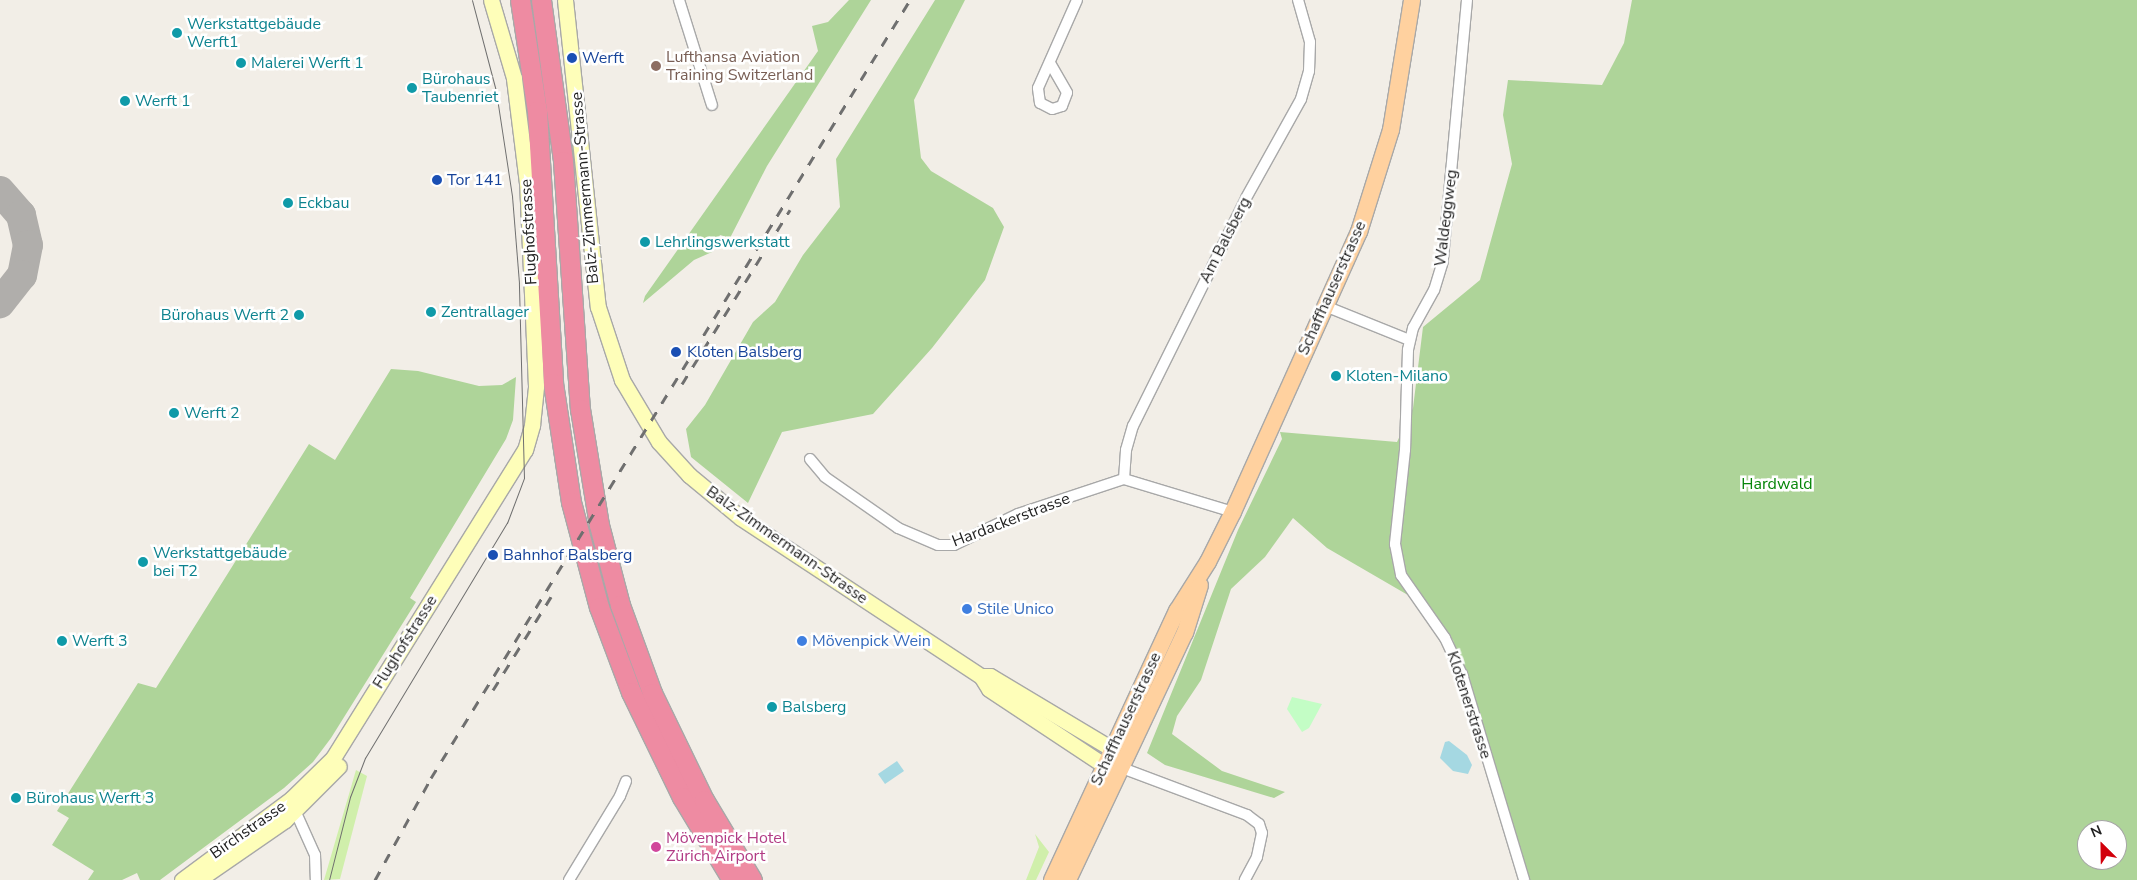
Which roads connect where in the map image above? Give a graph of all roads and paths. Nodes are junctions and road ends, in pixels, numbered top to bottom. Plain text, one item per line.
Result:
1 (490, 0) edge
2 (520, 0) edge
3 (541, 0) edge
4 (566, 0) edge
5 (679, 0) edge
6 (1077, 0) edge
7 (1298, 0) edge
8 (1412, 0) edge
9 (1467, 0) edge
10 (1050, 63) dead end
11 (712, 105) dead end
12 (1325, 306) junction
13 (1409, 340) junction
14 (810, 459) dead end
15 (1124, 479) junction
16 (1233, 512) junction
17 (1208, 562) junction
18 (981, 676) junction
19 (1112, 749) junction
20 (1104, 765) junction
21 (1122, 768) junction
22 (626, 781) dead end
23 (293, 806) junction
24 (315, 876) edge
25 (182, 880) edge
26 (198, 880) edge
27 (569, 880) edge
28 (732, 880) edge
29 (754, 880) edge
30 (1052, 880) edge
31 (1068, 880) edge
32 (1245, 880) edge
33 (1524, 880) edge

1 - 23 main road, Flughofstrasse
2 - 28 highway
3 - 29 highway
4 - 18 main road, Balz-Zimmermann-Strasse
5 - 11 street
6 - 10 street
7 - 15 street, Am Balsberg
8 - 12 main road, Schaffhauserstrasse
9 - 13 street, Waldeggweg
12 - 13 street
12 - 16 main road, Schaffhauserstrasse
13 - 33 street, Klotenerstrasse
14 - 15 street, Hardackerstrasse
15 - 16 street
16 - 17 main road, Schaffhauserstrasse
17 - 19 main road, Schaffhauserstrasse
17 - 21 main road, Schaffhauserstrasse
18 - 19 main road, Balz-Zimmermann-Strasse
18 - 20 main road, Balz-Zimmermann-Strasse
19 - 20 main road, Schaffhauserstrasse
19 - 21 main road
20 - 21 main road
20 - 30 main road, Schaffhauserstrasse
21 - 31 main road, Schaffhauserstrasse
21 - 32 street
22 - 27 street
23 - 24 street
23 - 25 main road, Birchstrasse
23 - 26 main road, Birchstrasse

